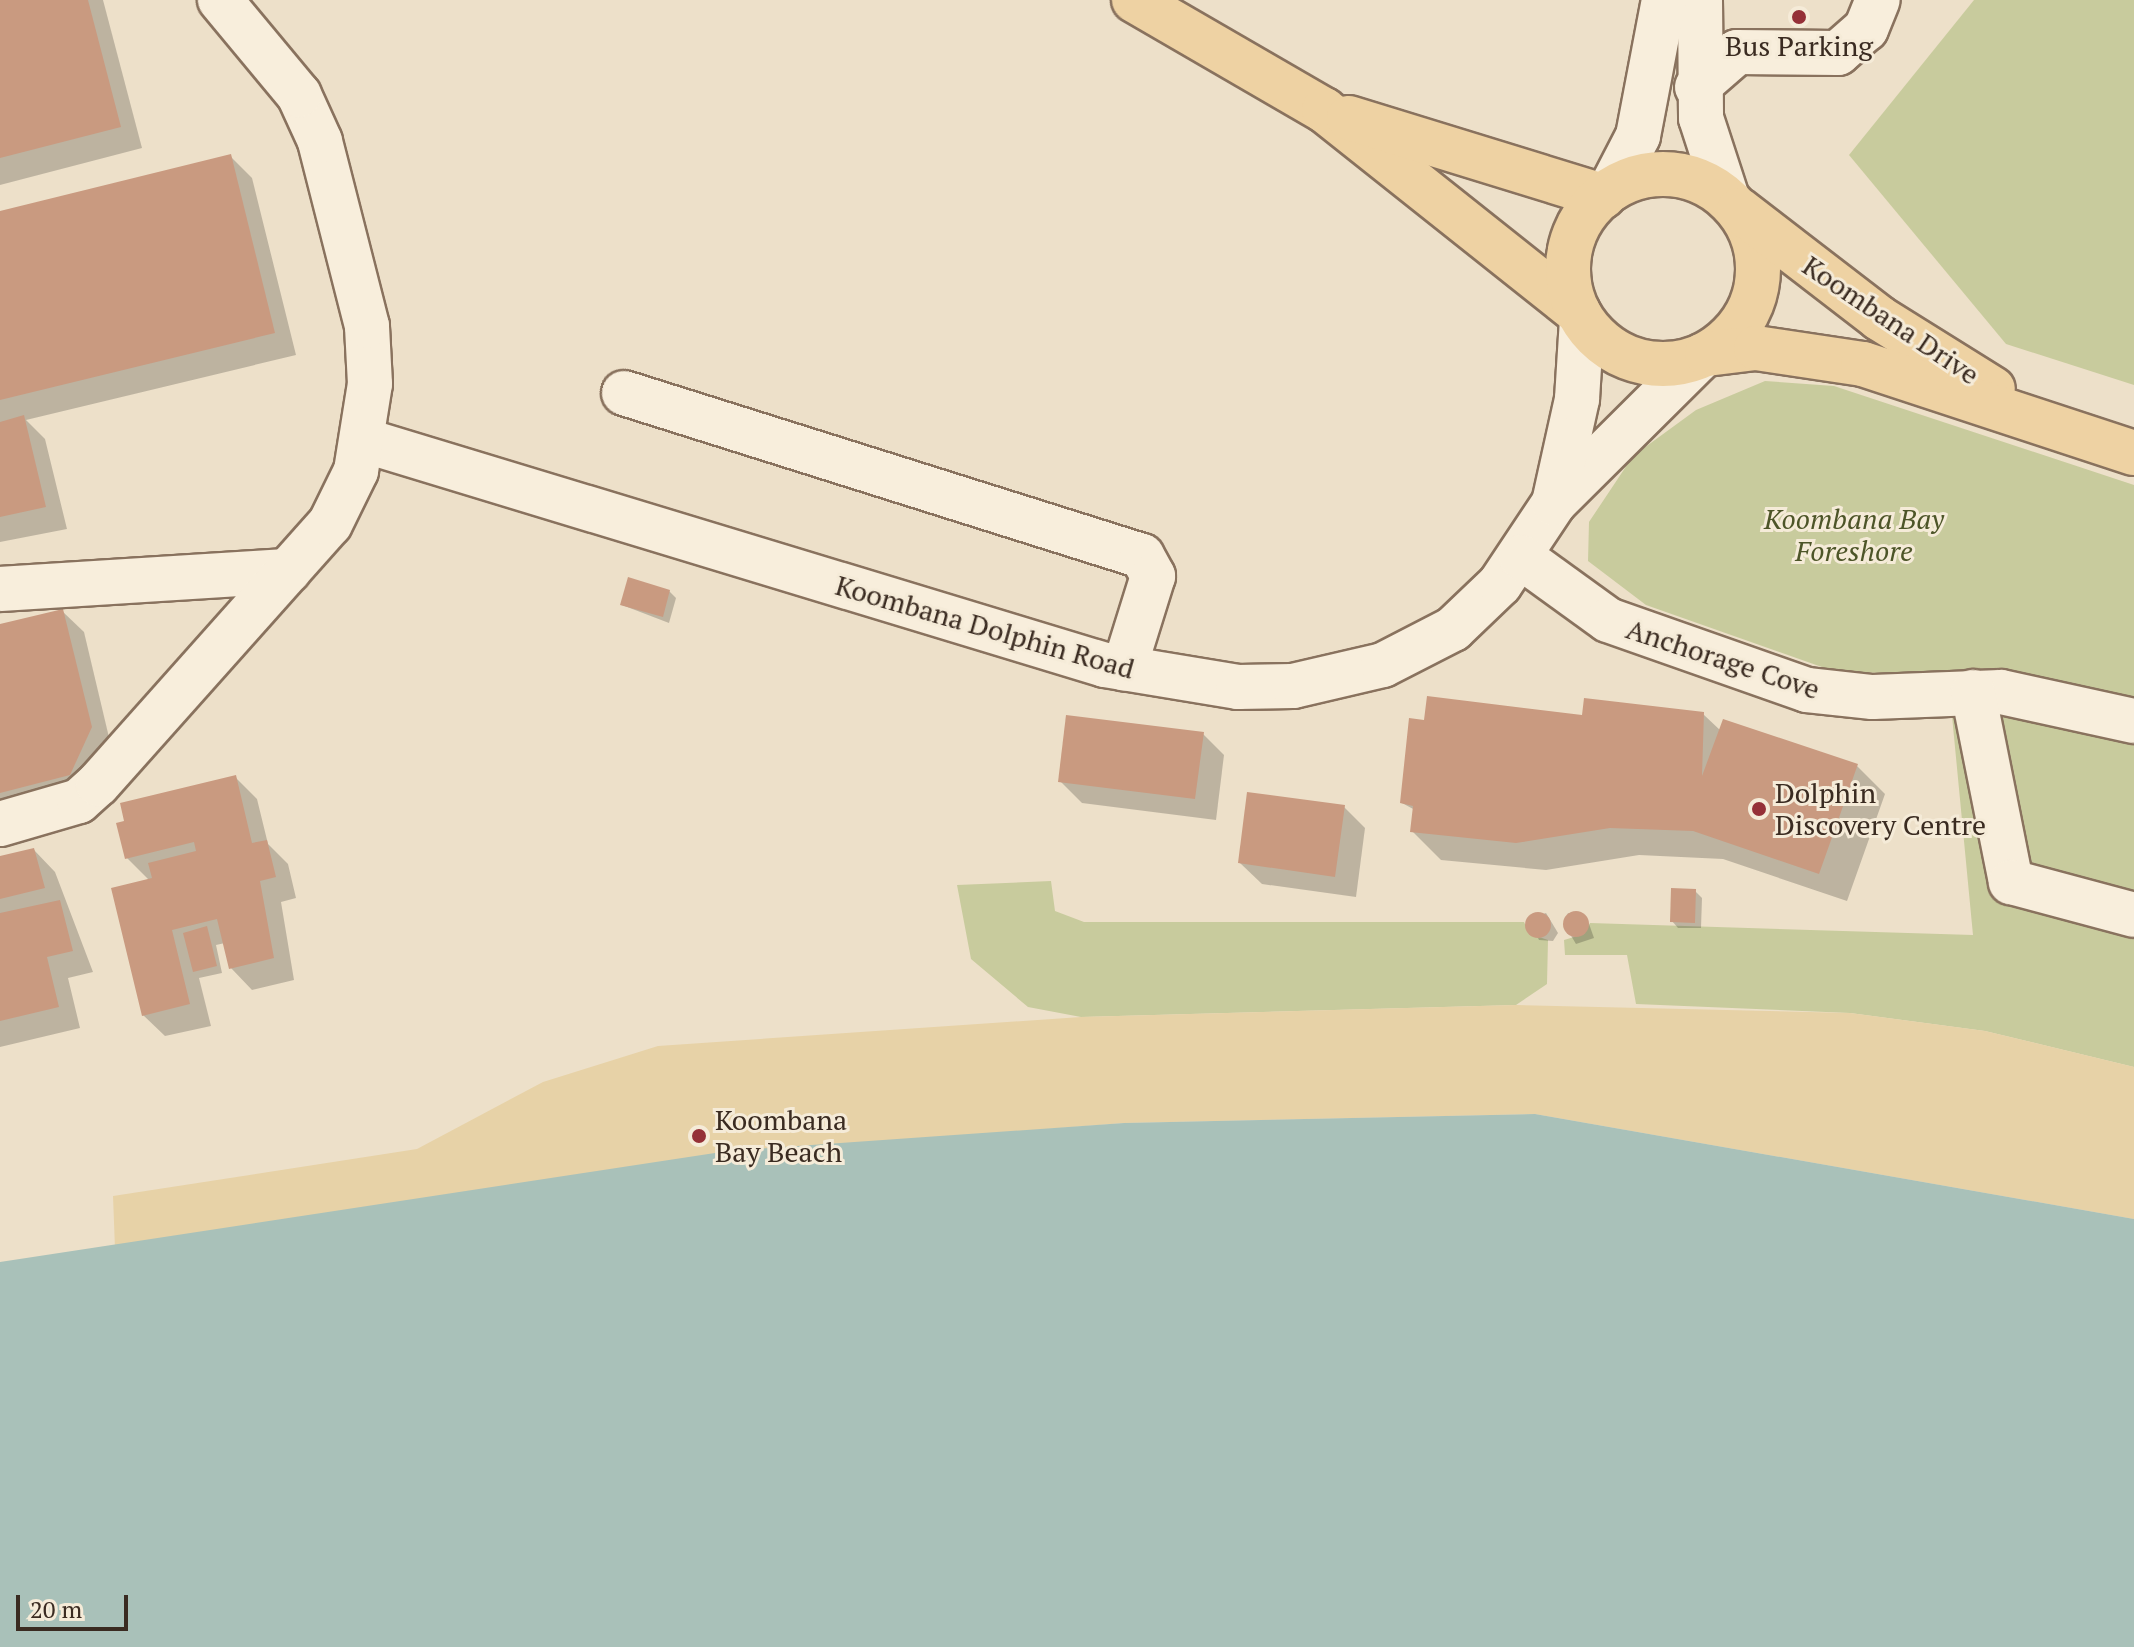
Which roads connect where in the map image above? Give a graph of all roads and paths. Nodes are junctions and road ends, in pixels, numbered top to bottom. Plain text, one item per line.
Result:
1 (220, 0) edge
2 (1134, 0) edge
3 (1664, 0) edge
4 (1700, 0) edge
5 (1878, 0) edge
6 (1697, 87) junction
7 (1324, 110) junction
8 (1606, 193) junction
9 (1730, 202) junction
10 (1580, 316) junction
11 (1705, 355) junction
12 (624, 393) dead end
13 (2053, 427) junction
14 (363, 440) junction
15 (2134, 453) edge
16 (1554, 503) junction
17 (1521, 557) junction
18 (288, 571) junction
19 (0, 589) edge
20 (1124, 669) junction
21 (1973, 692) junction
22 (2134, 721) edge
23 (0, 824) edge
24 (2134, 915) edge

1 - 14 street
2 - 7 main road
3 - 8 street
4 - 6 street
5 - 6 street
6 - 9 street
7 - 8 main road
7 - 10 main road
8 - 9 main road
8 - 10 main road
9 - 11 main road
9 - 13 main road, Koombana Drive
10 - 11 main road
10 - 16 street, Koombana Dolphin Road
11 - 13 main road, Koombana Drive
11 - 16 street, Koombana Dolphin Road
12 - 20 street
13 - 15 main road, Koombana Drive
14 - 18 street
14 - 20 street, Koombana Dolphin Road
16 - 17 street, Koombana Dolphin Road
17 - 20 street, Koombana Dolphin Road
17 - 21 street, Anchorage Cove
18 - 19 street
18 - 23 street
21 - 22 street, Anchorage Cove
21 - 24 street

